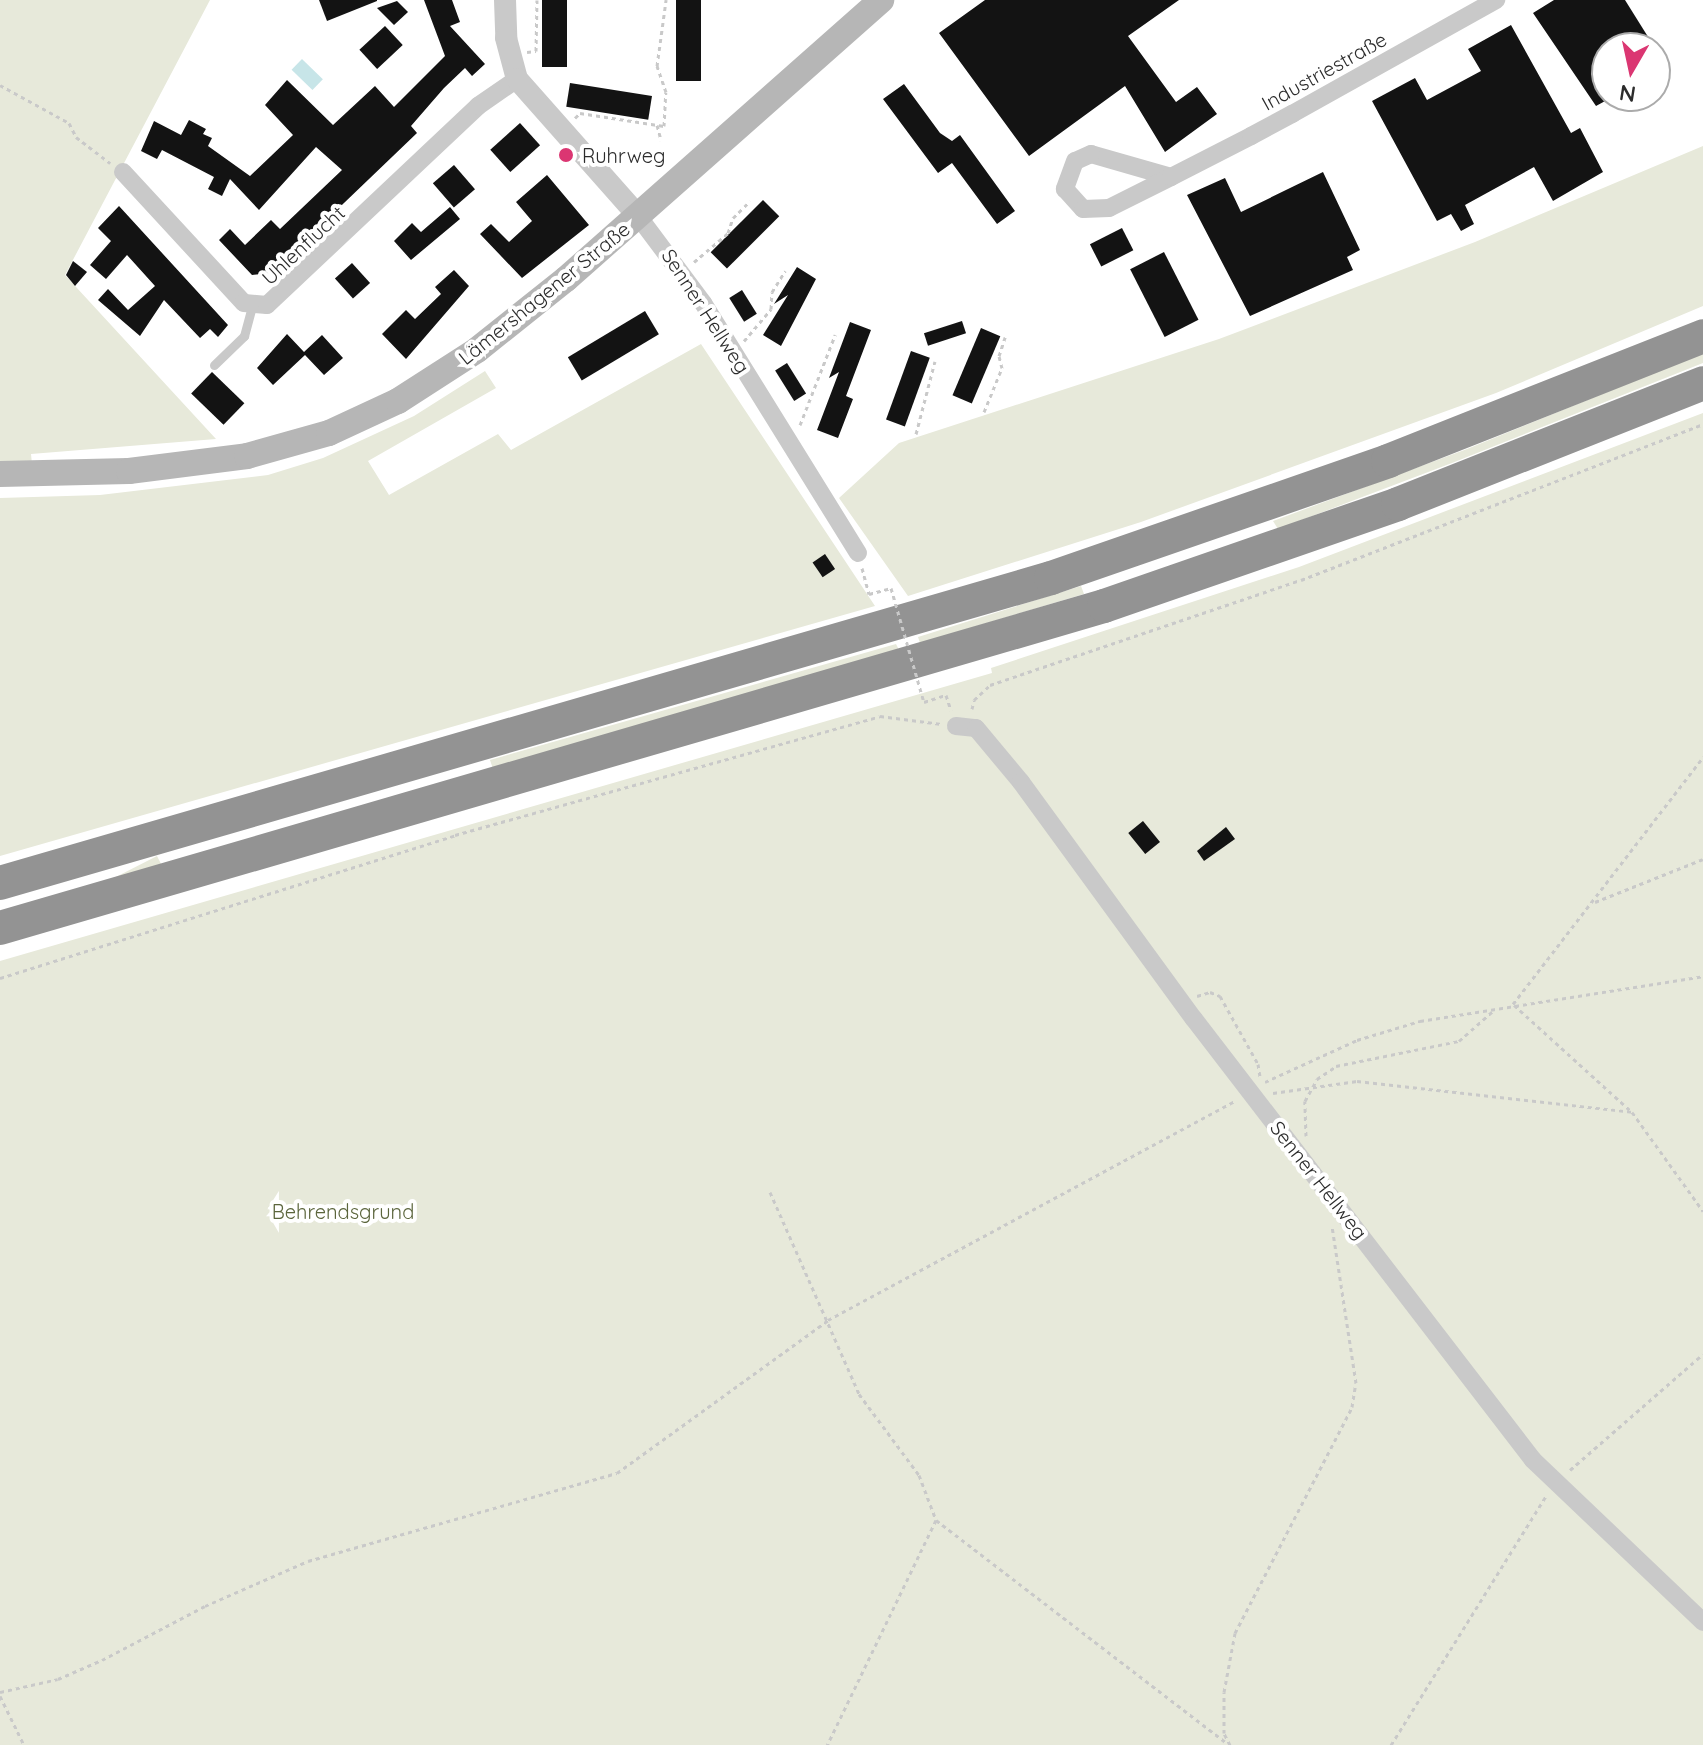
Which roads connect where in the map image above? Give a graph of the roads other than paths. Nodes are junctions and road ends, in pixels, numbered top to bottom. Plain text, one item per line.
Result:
1 (505, 0) edge
2 (881, 0) edge
3 (1496, 0) edge
4 (517, 79) junction
5 (123, 172) road end
6 (1171, 177) junction
7 (638, 216) junction
8 (252, 306) junction
9 (1703, 336) edge
10 (214, 365) dead end
11 (1703, 383) edge
12 (0, 474) edge
13 (858, 553) dead end
14 (955, 723) road end
15 (0, 883) edge
16 (0, 928) edge
17 (1703, 1622) edge

1 - 4 street, Senner Hellweg
2 - 7 main road, Lämershagener Straße
3 - 6 street, Industriestraße
4 - 7 street, Senner Hellweg
4 - 8 street, Uhlenflucht
5 - 8 street, Uhlenflucht
6 - 6 street, Industriestraße
7 - 12 main road, Lämershagener Straße
7 - 13 street, Senner Hellweg
8 - 10 lane
9 - 15 highway
11 - 16 highway
14 - 17 street, Senner Hellweg

